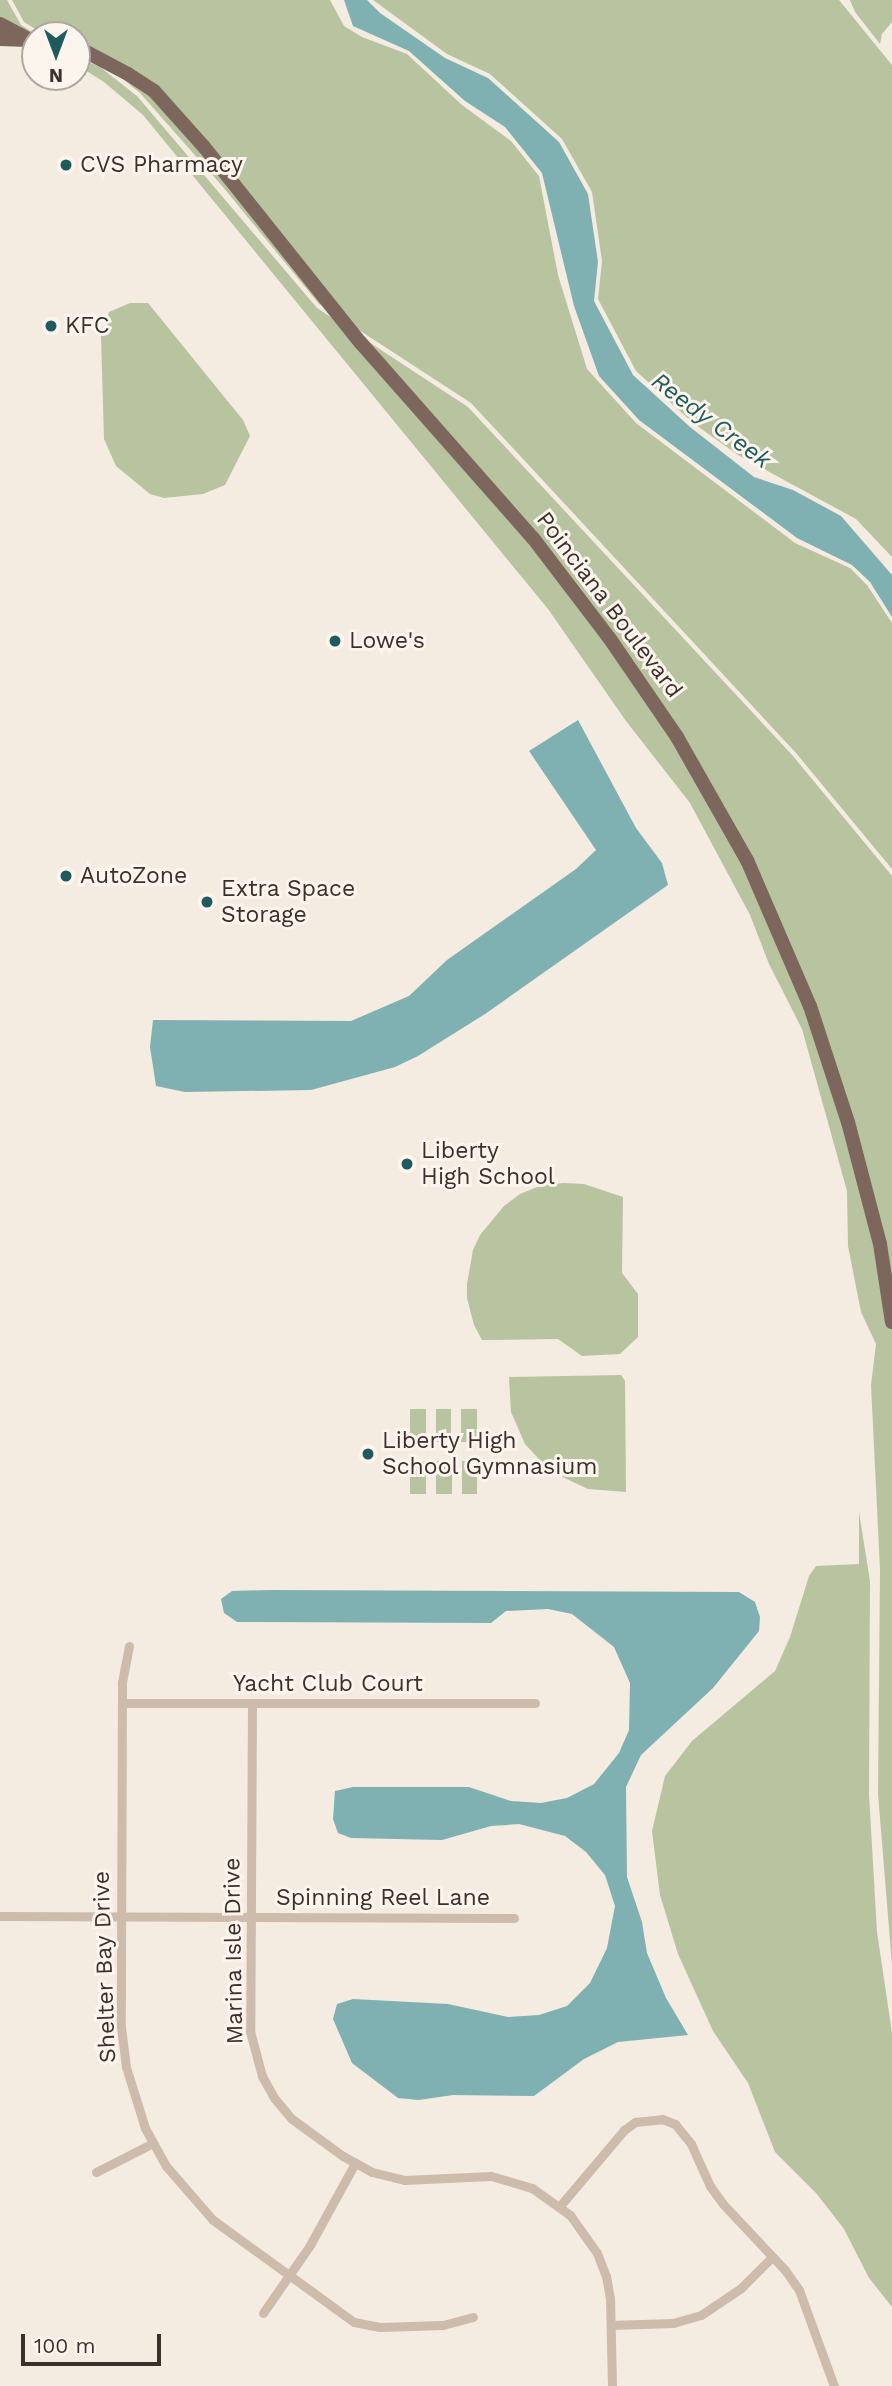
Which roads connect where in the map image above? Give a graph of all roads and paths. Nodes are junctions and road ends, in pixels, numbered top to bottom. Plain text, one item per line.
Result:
1 (0, 24) edge
2 (21, 34) edge
3 (0, 39) edge
4 (21, 40) edge
5 (91, 54) edge
6 (892, 1322) edge
7 (129, 1646) dead end
8 (122, 1703) junction
9 (252, 1703) junction
10 (535, 1703) dead end
11 (0, 1916) edge
12 (121, 1917) junction
13 (251, 1917) junction
14 (514, 1918) dead end
15 (153, 2143) junction
16 (355, 2163) junction
17 (96, 2172) dead end
18 (559, 2207) junction
19 (772, 2257) junction
20 (288, 2276) junction
21 (263, 2314) dead end
22 (473, 2317) dead end
23 (611, 2325) junction
24 (612, 2386) edge
25 (834, 2386) edge

1 - 2 main road
3 - 4 main road
5 - 6 main road, Poinciana Boulevard
7 - 8 street, Shelter Bay Drive
8 - 9 street, Yacht Club Court
8 - 12 street, Shelter Bay Drive
9 - 10 street, Yacht Club Court
9 - 13 street, Marina Isle Drive
11 - 12 street, Spinning Reel Lane
12 - 13 street, Spinning Reel Lane
12 - 15 street, Shelter Bay Drive
13 - 14 street, Spinning Reel Lane
13 - 16 street, Marina Isle Drive
15 - 17 street
15 - 20 street, Shelter Bay Drive
16 - 18 street, Marina Isle Drive
16 - 20 street
18 - 19 street
18 - 23 street, Marina Isle Drive
19 - 23 street
19 - 25 street
20 - 21 street
20 - 22 street, Shelter Bay Drive
23 - 24 street, Marina Isle Drive

